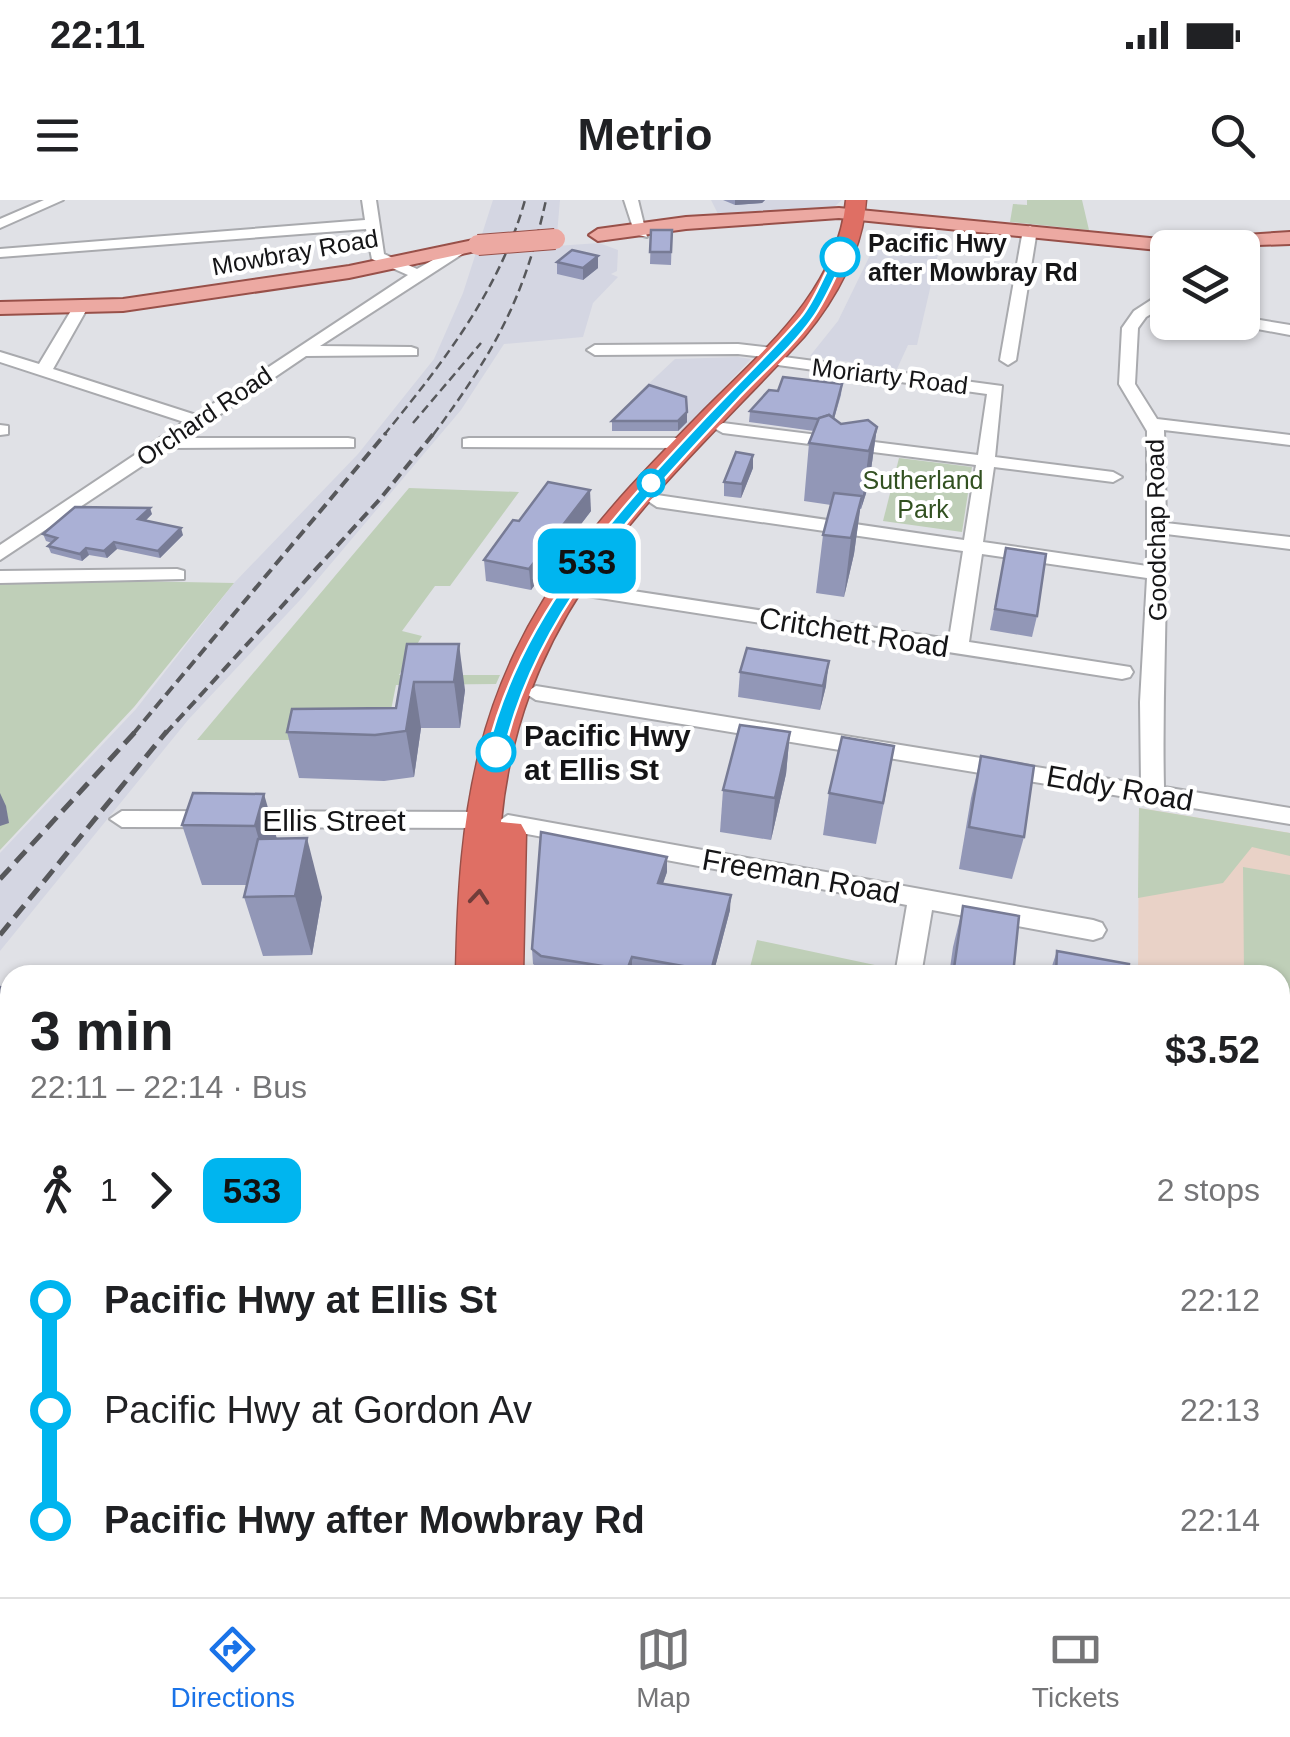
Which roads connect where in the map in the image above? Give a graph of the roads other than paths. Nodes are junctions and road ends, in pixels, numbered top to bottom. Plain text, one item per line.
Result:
1 (56, 200) edge
2 (369, 200) edge
3 (631, 200) edge
4 (866, 208) edge
5 (0, 224) edge
6 (372, 224) junction
7 (1030, 230) junction
8 (641, 231) junction
9 (1290, 238) edge
10 (1260, 240) edge
11 (1150, 245) edge
12 (472, 246) junction
13 (0, 254) edge
14 (390, 262) junction
15 (408, 280) junction
16 (80, 307) junction
17 (0, 308) edge
18 (1150, 309) edge
19 (1260, 325) edge
20 (1290, 330) edge
21 (595, 350) dead end
22 (300, 351) junction
23 (411, 352) dead end
24 (0, 357) edge
25 (778, 357) junction
26 (1008, 360) dead end
27 (43, 371) junction
28 (197, 421) junction
29 (1154, 424) junction
30 (723, 428) junction
31 (1290, 440) edge
32 (469, 442) dead end
33 (163, 443) junction
34 (348, 443) dead end
35 (688, 443) junction
36 (986, 462) junction
37 (1114, 477) dead end
38 (657, 502) junction
39 (1154, 526) junction
40 (1257, 546) dead end
41 (1290, 547) edge
42 (974, 548) junction
43 (0, 554) edge
44 (1155, 573) junction
45 (177, 575) dead end
46 (0, 577) edge
47 (587, 590) junction
48 (958, 648) junction
49 (1122, 672) dead end
50 (536, 693) junction
51 (1154, 793) junction
52 (1290, 816) edge
53 (122, 819) dead end
54 (497, 822) junction
55 (921, 898) junction
56 (1093, 930) dead end
57 (477, 965) edge
58 (503, 965) edge
59 (910, 965) edge

1 - 5 street
2 - 6 street
3 - 8 street
4 - 7 main road, Mowbray Road
4 - 8 main road, Mowbray Road
4 - 25 highway
6 - 13 street
6 - 14 street
7 - 11 main road, Mowbray Road
7 - 26 street
8 - 12 main road, Mowbray Road, bridge
9 - 10 main road, Mowbray Road
12 - 14 main road, Mowbray Road
12 - 15 street, Orchard Road
14 - 15 street
14 - 16 main road, Mowbray Road
15 - 22 street, Orchard Road
16 - 17 main road, Mowbray Road
16 - 27 street
18 - 29 street, Goodchap Road
19 - 20 street
21 - 25 street, Moriarty Road
22 - 23 street
22 - 28 street, Orchard Road
24 - 27 street
25 - 30 highway
25 - 35 highway
25 - 36 street, Moriarty Road
27 - 28 street
28 - 33 street, Orchard Road
29 - 31 street
29 - 39 street, Goodchap Road
30 - 36 street
30 - 38 highway
32 - 35 street
33 - 34 street
33 - 43 street, Orchard Road
35 - 54 highway
36 - 37 street
36 - 42 street
38 - 42 street
38 - 47 highway
39 - 41 street
39 - 44 street, Goodchap Road
40 - 41 street
42 - 44 street
42 - 48 street
44 - 51 street, Goodchap Road
45 - 46 street
47 - 48 street, Critchett Road
47 - 50 highway
48 - 49 street, Critchett Road
50 - 51 street, Eddy Road
50 - 54 highway
51 - 52 street, Eddy Road
53 - 54 street, Ellis Street
54 - 55 street, Freeman Road
57 -> 54 highway
54 - 58 highway
55 - 56 street, Freeman Road
55 - 59 street

